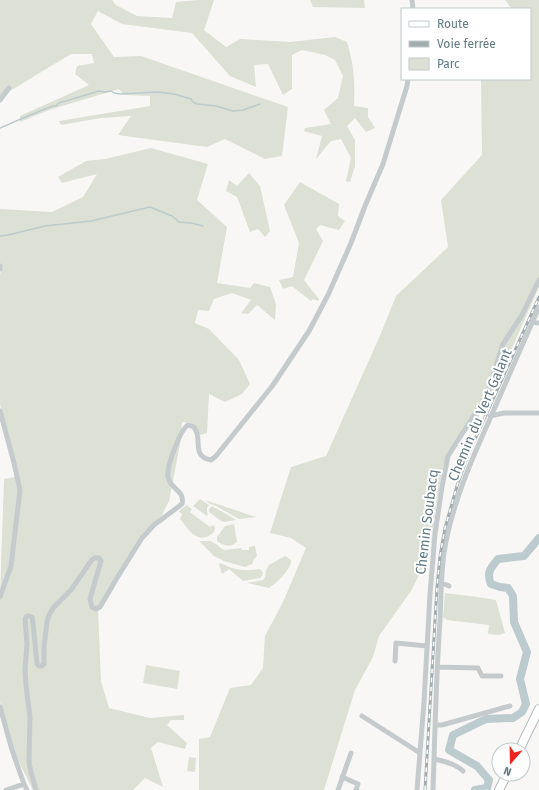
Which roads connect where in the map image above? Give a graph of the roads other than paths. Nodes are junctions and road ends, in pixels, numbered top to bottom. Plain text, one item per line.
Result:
1 (408, 80) edge
2 (9, 88) dead end
3 (0, 100) edge
4 (539, 280) edge
5 (539, 307) edge
6 (532, 322) junction
7 (539, 323) edge
8 (0, 411) edge
9 (539, 413) edge
10 (490, 416) junction
11 (442, 583) junction
12 (449, 586) dead end
13 (0, 597) edge
14 (427, 646) junction
15 (395, 660) dead end
16 (437, 667) junction
17 (501, 676) dead end
18 (510, 706) dead end
19 (0, 707) edge
20 (539, 708) edge
21 (362, 716) dead end
22 (436, 725) junction
23 (523, 742) edge
24 (351, 753) dead end
25 (420, 753) junction
26 (434, 759) junction
27 (463, 771) dead end
28 (342, 777) junction
29 (24, 784) junction
30 (6, 790) edge
31 (27, 790) edge
32 (36, 790) edge
33 (338, 790) edge
34 (356, 790) edge
35 (417, 790) edge
36 (433, 790) edge

1 - 32 street
2 - 3 street
4 - 14 street, Chemin Soubacq
5 - 6 street, Chemin du Vert Galant
6 - 7 street
6 - 10 street, Chemin du Vert Galant
8 - 13 street
9 - 10 street
10 - 11 street, Chemin du Vert Galant
11 - 12 street
11 - 16 street, Chemin du Vert Galant
14 - 15 street
14 - 25 street, Chemin Soubacq
16 - 17 street
16 - 22 street, Chemin du Vert Galant
18 - 22 street
19 - 29 street
20 - 23 main road
21 - 25 street
22 - 26 street, Chemin du Vert Galant
24 - 28 street
25 - 35 street, Chemin Soubacq
26 - 27 street
26 - 36 street, Chemin du Vert Galant
28 - 33 street
28 - 34 street
29 - 30 street
29 - 31 street

